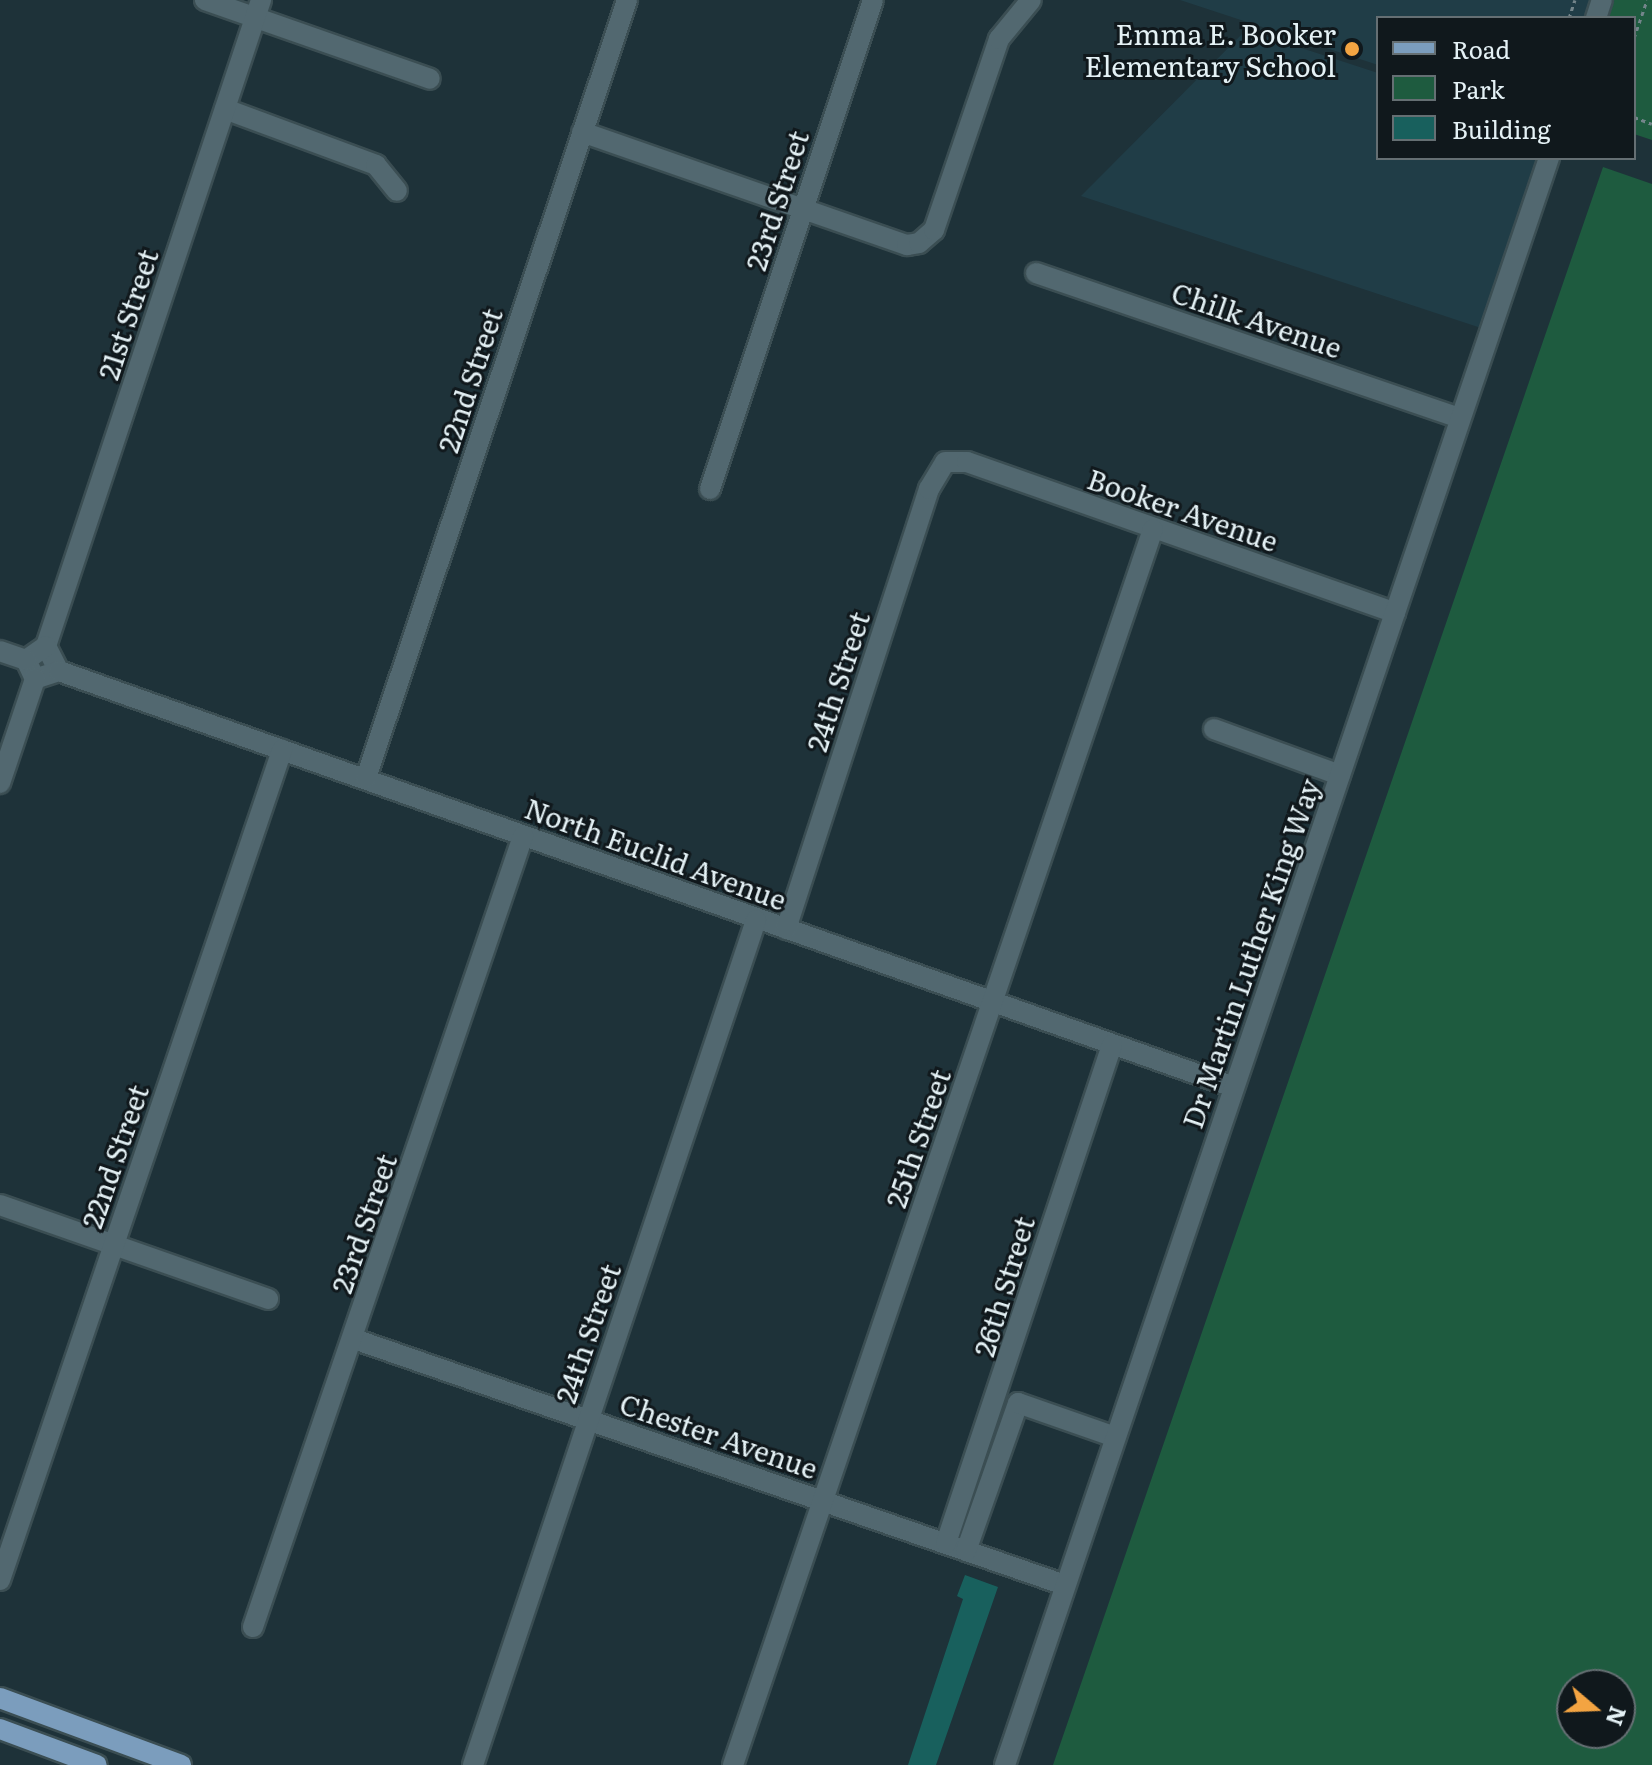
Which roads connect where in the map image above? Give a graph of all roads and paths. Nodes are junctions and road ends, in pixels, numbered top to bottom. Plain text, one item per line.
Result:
1 (205, 0) edge
2 (627, 0) edge
3 (873, 0) edge
4 (1031, 0) edge
5 (1647, 0) edge
6 (258, 9) edge
7 (1636, 32) edge
8 (430, 79) dead end
9 (225, 109) junction
10 (582, 132) junction
11 (1548, 160) edge
12 (397, 191) dead end
13 (803, 208) junction
14 (1036, 273) dead end
15 (1460, 418) junction
16 (953, 460) joint
17 (710, 489) dead end
18 (1153, 529) junction
19 (1395, 613) junction
20 (46, 646) junction
21 (0, 651) edge
22 (31, 669) junction
23 (59, 671) junction
24 (1214, 729) dead end
25 (282, 750) junction
26 (1340, 775) junction
27 (366, 778) junction
28 (0, 783) edge
29 (523, 836) junction
30 (756, 920) junction
31 (786, 929) junction
32 (992, 1003) junction
33 (1112, 1045) junction
34 (1234, 1087) junction
35 (0, 1205) edge
36 (113, 1245) junction
37 (268, 1299) dead end
38 (354, 1339) junction
39 (588, 1419) junction
40 (1115, 1437) junction
41 (823, 1501) junction
42 (946, 1543) junction
43 (966, 1551) junction
44 (0, 1580) edge
45 (1065, 1585) junction
46 (253, 1627) dead end
47 (0, 1698) edge
48 (0, 1729) edge
49 (97, 1765) edge
50 (181, 1765) edge
51 (473, 1765) edge
52 (733, 1765) edge
53 (1005, 1765) edge

1 - 6 street
2 - 10 street, 22nd Street
3 - 13 street, 23rd Street
4 - 13 street
5 - 7 path
6 - 8 street
6 - 9 street, 21st Street
9 - 12 street
9 - 20 street, 21st Street
10 - 13 street
10 - 27 street, 22nd Street
11 - 15 street, Dr Martin Luther King Way
13 - 17 street, 23rd Street
14 - 15 street, Chilk Avenue
15 - 19 street, Dr Martin Luther King Way
16 - 18 street, Booker Avenue
16 - 31 street, 24th Street
18 - 19 street, Booker Avenue
18 - 32 street, 25th Street
19 - 26 street, Dr Martin Luther King Way
20 - 22 street
20 - 23 street
21 - 22 street
22 - 23 street
22 - 28 street
23 - 25 street, North Euclid Avenue
24 - 26 street
25 - 27 street, North Euclid Avenue
25 - 36 street, 22nd Street
26 - 34 street, Dr Martin Luther King Way
27 - 29 street, North Euclid Avenue
29 - 30 street, North Euclid Avenue
29 - 38 street, 23rd Street
30 - 31 street, North Euclid Avenue
30 - 39 street, 24th Street
31 - 32 street, North Euclid Avenue
32 - 33 street, North Euclid Avenue
32 - 41 street, 25th Street
33 - 34 street, North Euclid Avenue
33 - 42 street, 26th Street
34 - 40 street, Dr Martin Luther King Way
35 - 36 street
36 - 37 street
36 - 44 street, 22nd Street
38 - 39 street, Chester Avenue
38 - 46 street, 23rd Street
39 - 41 street, Chester Avenue
39 - 51 street, 24th Street
40 - 43 street
40 - 45 street, Dr Martin Luther King Way
41 - 42 street, Chester Avenue
41 - 52 street, 25th Street
42 - 43 street, Chester Avenue
43 - 45 street, Chester Avenue
45 - 53 street, Dr Martin Luther King Way
47 - 50 main road
48 - 49 main road

